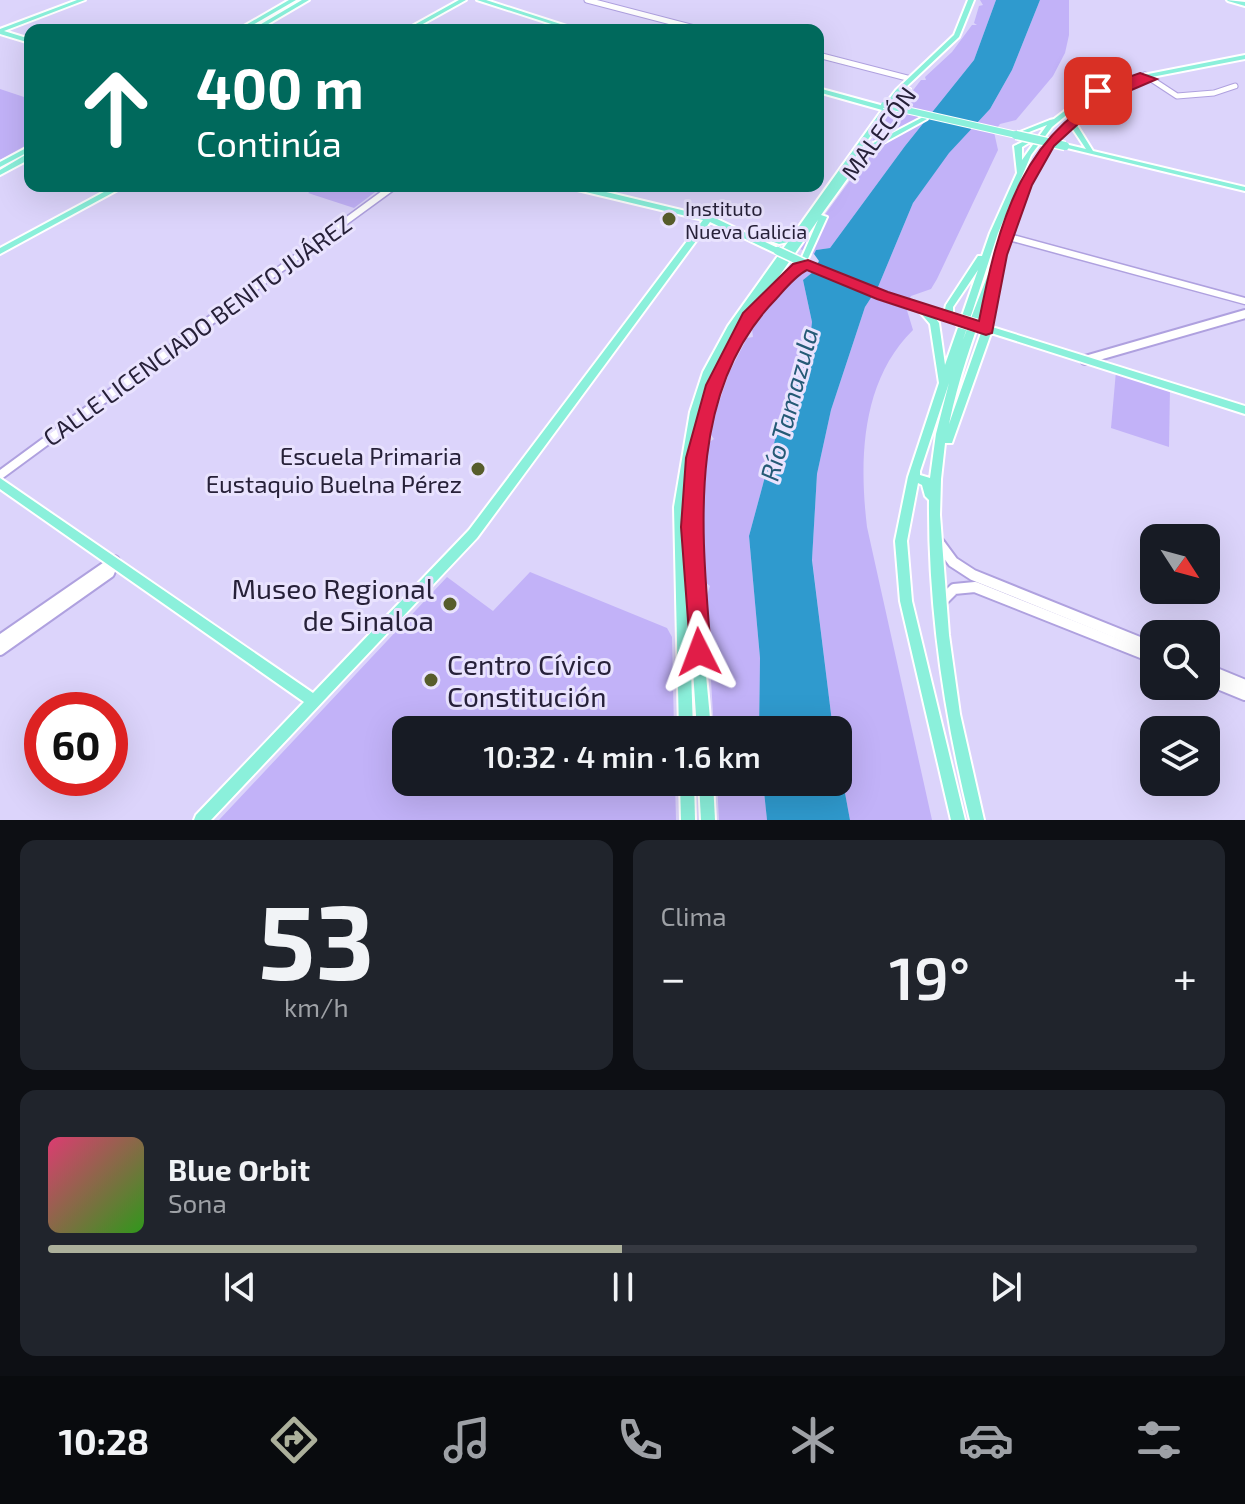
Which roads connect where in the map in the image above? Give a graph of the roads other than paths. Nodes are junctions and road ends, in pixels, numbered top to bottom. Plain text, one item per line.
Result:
1 (82, 0) edge
2 (293, 0) edge
3 (306, 0) edge
4 (456, 0) edge
5 (463, 0) edge
6 (480, 0) edge
7 (587, 0) edge
8 (974, 0) edge
9 (1230, 0) edge
10 (1245, 1) edge
11 (251, 24) edge
12 (264, 24) edge
13 (412, 24) edge
14 (419, 24) edge
15 (557, 24) edge
16 (679, 24) edge
17 (0, 31) edge
18 (24, 39) edge
19 (824, 57) edge
20 (1245, 60) edge
21 (1148, 77) junction
22 (1245, 84) edge
23 (908, 88) junction
24 (824, 92) edge
25 (883, 107) junction
26 (905, 110) junction
27 (925, 118) junction
28 (1058, 119) junction
29 (1071, 121) junction
30 (871, 128) junction
31 (1057, 134) junction
32 (1017, 135) junction
33 (1029, 141) junction
34 (1064, 148) junction
35 (864, 150) junction
36 (24, 151) edge
37 (1095, 154) junction
38 (24, 159) edge
39 (0, 165) edge
40 (1151, 168) junction
41 (1019, 171) junction
42 (0, 173) edge
43 (1245, 189) edge
44 (99, 192) edge
45 (110, 192) edge
46 (386, 192) edge
47 (597, 192) edge
48 (827, 203) junction
49 (710, 220) junction
50 (994, 233) junction
51 (1007, 236) junction
52 (794, 238) junction
53 (0, 245) edge
54 (0, 251) edge
55 (986, 255) junction
56 (999, 255) junction
57 (776, 263) junction
58 (805, 264) junction
59 (1245, 301) edge
60 (920, 308) junction
61 (1245, 314) edge
62 (750, 315) junction
63 (953, 318) junction
64 (984, 328) junction
65 (1085, 360) junction
66 (943, 384) junction
67 (1245, 410) edge
68 (939, 450) junction
69 (0, 475) edge
70 (913, 477) junction
71 (0, 483) edge
72 (680, 507) junction
73 (933, 510) junction
74 (692, 527) junction
75 (934, 536) junction
76 (114, 561) junction
77 (939, 604) junction
78 (914, 632) junction
79 (0, 640) edge
80 (1140, 642) edge
81 (0, 650) edge
82 (1140, 652) edge
83 (941, 654) junction
84 (1220, 675) edge
85 (1220, 685) edge
86 (1245, 685) edge
87 (1245, 695) edge
88 (314, 701) junction
89 (686, 716) edge
90 (703, 716) edge
91 (687, 796) edge
92 (707, 796) edge
93 (201, 820) edge
94 (688, 820) edge
95 (708, 820) edge
96 (958, 820) edge
97 (977, 820) edge

1 - 17 main road
2 - 11 main road
3 - 12 main road
4 - 13 main road
5 - 14 main road
6 - 15 main road
7 - 16 street
8 - 23 main road, MALECÓN
9 - 10 main road
17 - 18 main road
19 - 23 street
20 - 21 main road
21 - 22 street
21 - 28 main road
21 - 29 main road
23 - 26 main road, bridge
23 - 30 main road
23 - 35 main road, MALECÓN
24 - 25 main road
25 - 26 main road, bridge
25 - 27 main road, bridge
25 - 30 main road
26 - 32 main road, bridge
27 - 33 main road, bridge
27 - 35 main road
28 - 32 main road
28 - 41 main road
29 - 31 main road
29 - 37 main road
30 - 52 main road
31 - 34 main road
31 - 51 main road
32 - 34 main road, bridge
33 - 34 main road, bridge
33 - 41 main road
34 - 37 main road
34 - 40 main road
35 - 48 main road, MALECÓN
36 - 39 main road
37 - 40 main road
38 - 42 main road
40 - 43 main road
41 - 50 main road
44 - 53 main road
45 - 54 main road
46 - 69 street, CALLE LICENCIADO BENITO JUÁREZ
47 - 49 main road
48 - 58 main road
48 - 62 main road, MALECÓN
49 - 52 main road
49 - 57 main road
49 - 58 main road, bridge
49 - 88 main road
50 - 51 street
50 - 55 main road
51 - 56 main road
51 - 59 street
52 - 57 main road
55 - 63 main road
55 - 66 main road
56 - 64 main road
56 - 68 main road
57 - 72 main road
58 - 60 main road
58 - 62 main road
60 - 63 main road
60 - 66 main road
61 - 65 street
62 - 74 main road, MALECÓN
63 - 64 main road, bridge
64 - 65 main road
64 - 68 main road
65 - 67 main road
66 - 70 main road
68 - 73 main road
70 - 73 main road
70 - 78 main road
71 - 76 main road
72 - 74 main road
72 - 89 main road
73 - 75 main road
74 - 90 main road, MALECÓN
75 - 77 main road
75 - 80 street
76 - 79 street
76 - 81 street
76 - 88 main road
77 - 82 street
77 - 83 main road
78 - 83 main road
78 - 96 main road
83 - 97 main road
84 - 86 street
85 - 87 street
88 - 93 main road
91 - 94 main road
92 - 95 main road

